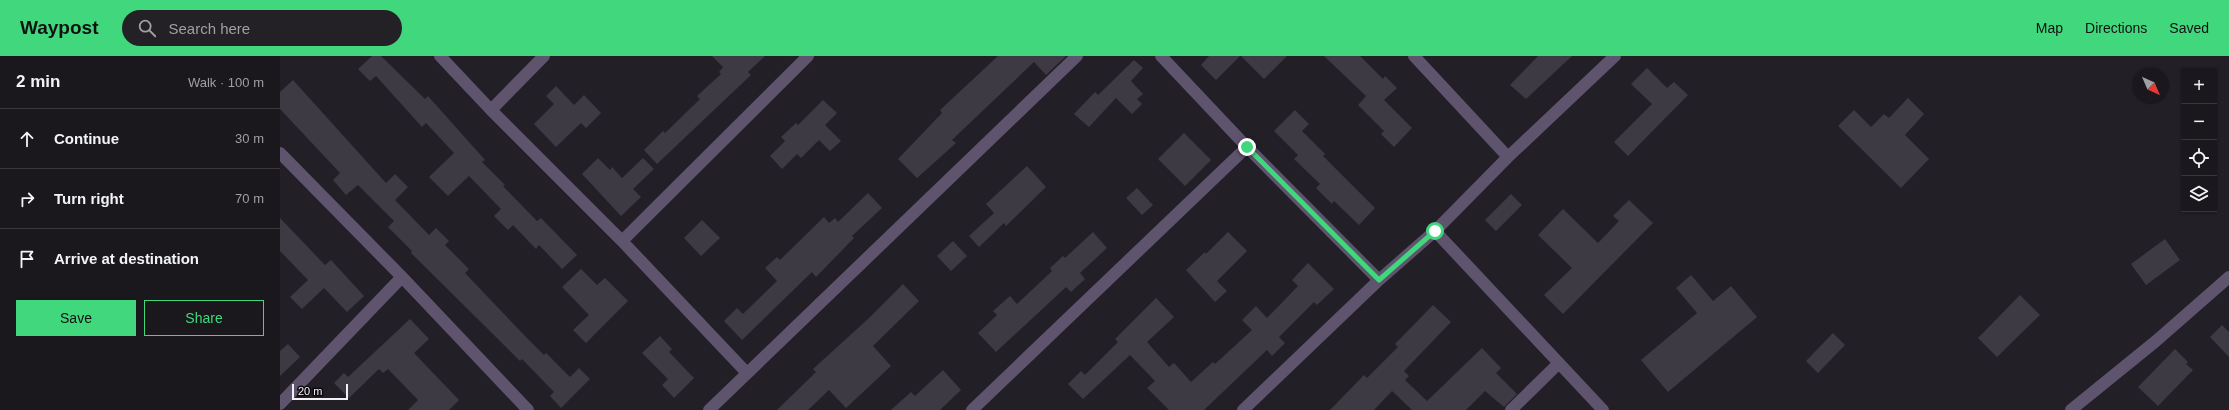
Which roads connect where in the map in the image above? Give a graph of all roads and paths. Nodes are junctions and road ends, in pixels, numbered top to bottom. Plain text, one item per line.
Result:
1 (440, 56) edge
2 (544, 56) edge
3 (808, 56) edge
4 (1077, 56) edge
5 (1161, 56) edge
6 (1414, 56) edge
7 (1615, 56) edge
8 (491, 110) junction
9 (1247, 147) junction
10 (280, 152) edge
11 (1508, 157) junction
12 (1435, 231) junction
13 (622, 241) junction
14 (402, 277) junction
15 (2229, 278) edge
16 (1379, 280) junction
17 (1559, 363) junction
18 (746, 372) junction
19 (280, 404) edge
20 (528, 410) edge
21 (709, 410) edge
22 (972, 410) edge
23 (1243, 410) edge
24 (1511, 410) edge
25 (1604, 410) edge
26 (2071, 410) edge

1 - 8 street
2 - 8 street
3 - 13 street
4 - 18 street
5 - 9 street
6 - 11 street
7 - 11 street
8 - 13 street
9 - 16 street
9 - 22 street
10 - 14 street
11 - 12 street
12 - 16 street
12 - 17 street
13 - 18 street
14 - 19 street
14 - 20 street
15 - 26 street
16 - 23 street
17 - 24 street
17 - 25 street
18 - 21 street

